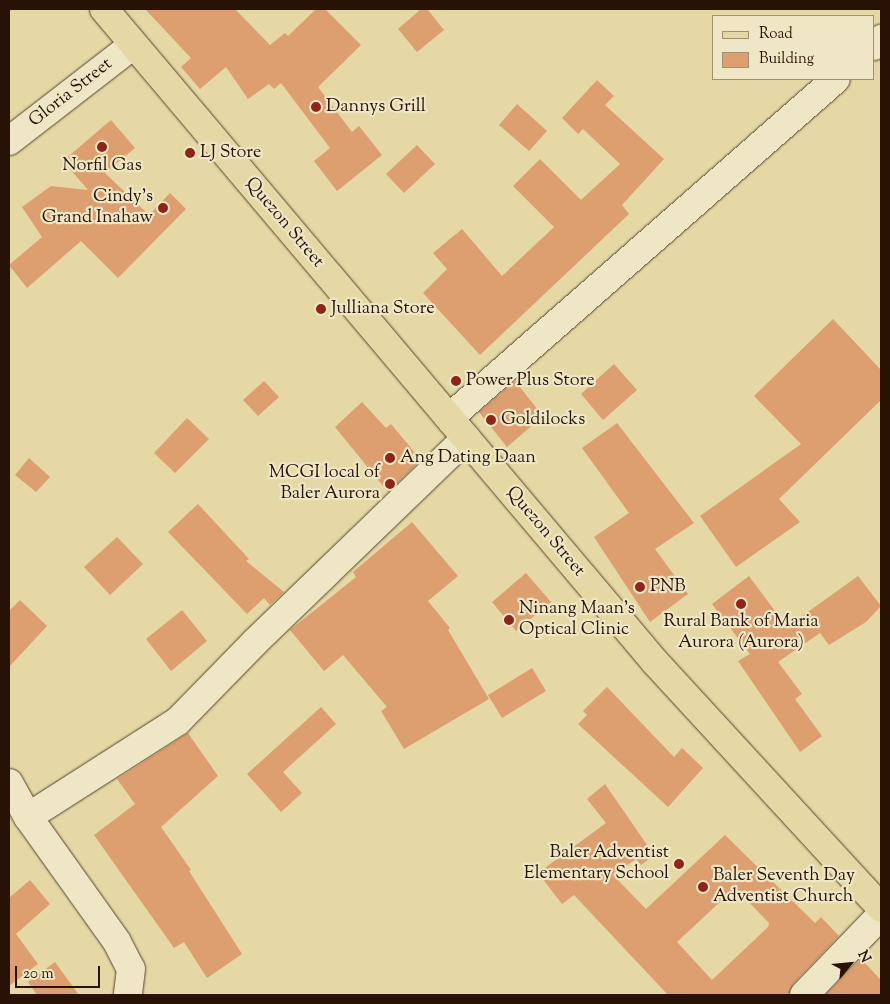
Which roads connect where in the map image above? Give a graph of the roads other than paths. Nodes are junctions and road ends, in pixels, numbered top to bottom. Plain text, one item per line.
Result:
1 (104, 9) edge
2 (133, 45) junction
3 (835, 80) edge
4 (9, 141) edge
5 (458, 428) junction
6 (9, 783) edge
7 (28, 817) junction
8 (881, 908) edge
9 (881, 915) edge
10 (128, 995) edge
11 (804, 995) edge

1 - 2 main road, Quezon Street
2 - 4 street, Gloria Street
2 - 5 main road, Quezon Street
3 - 5 street
5 - 7 street
5 - 8 main road, Quezon Street
6 - 7 street
7 - 10 street
9 - 11 street

